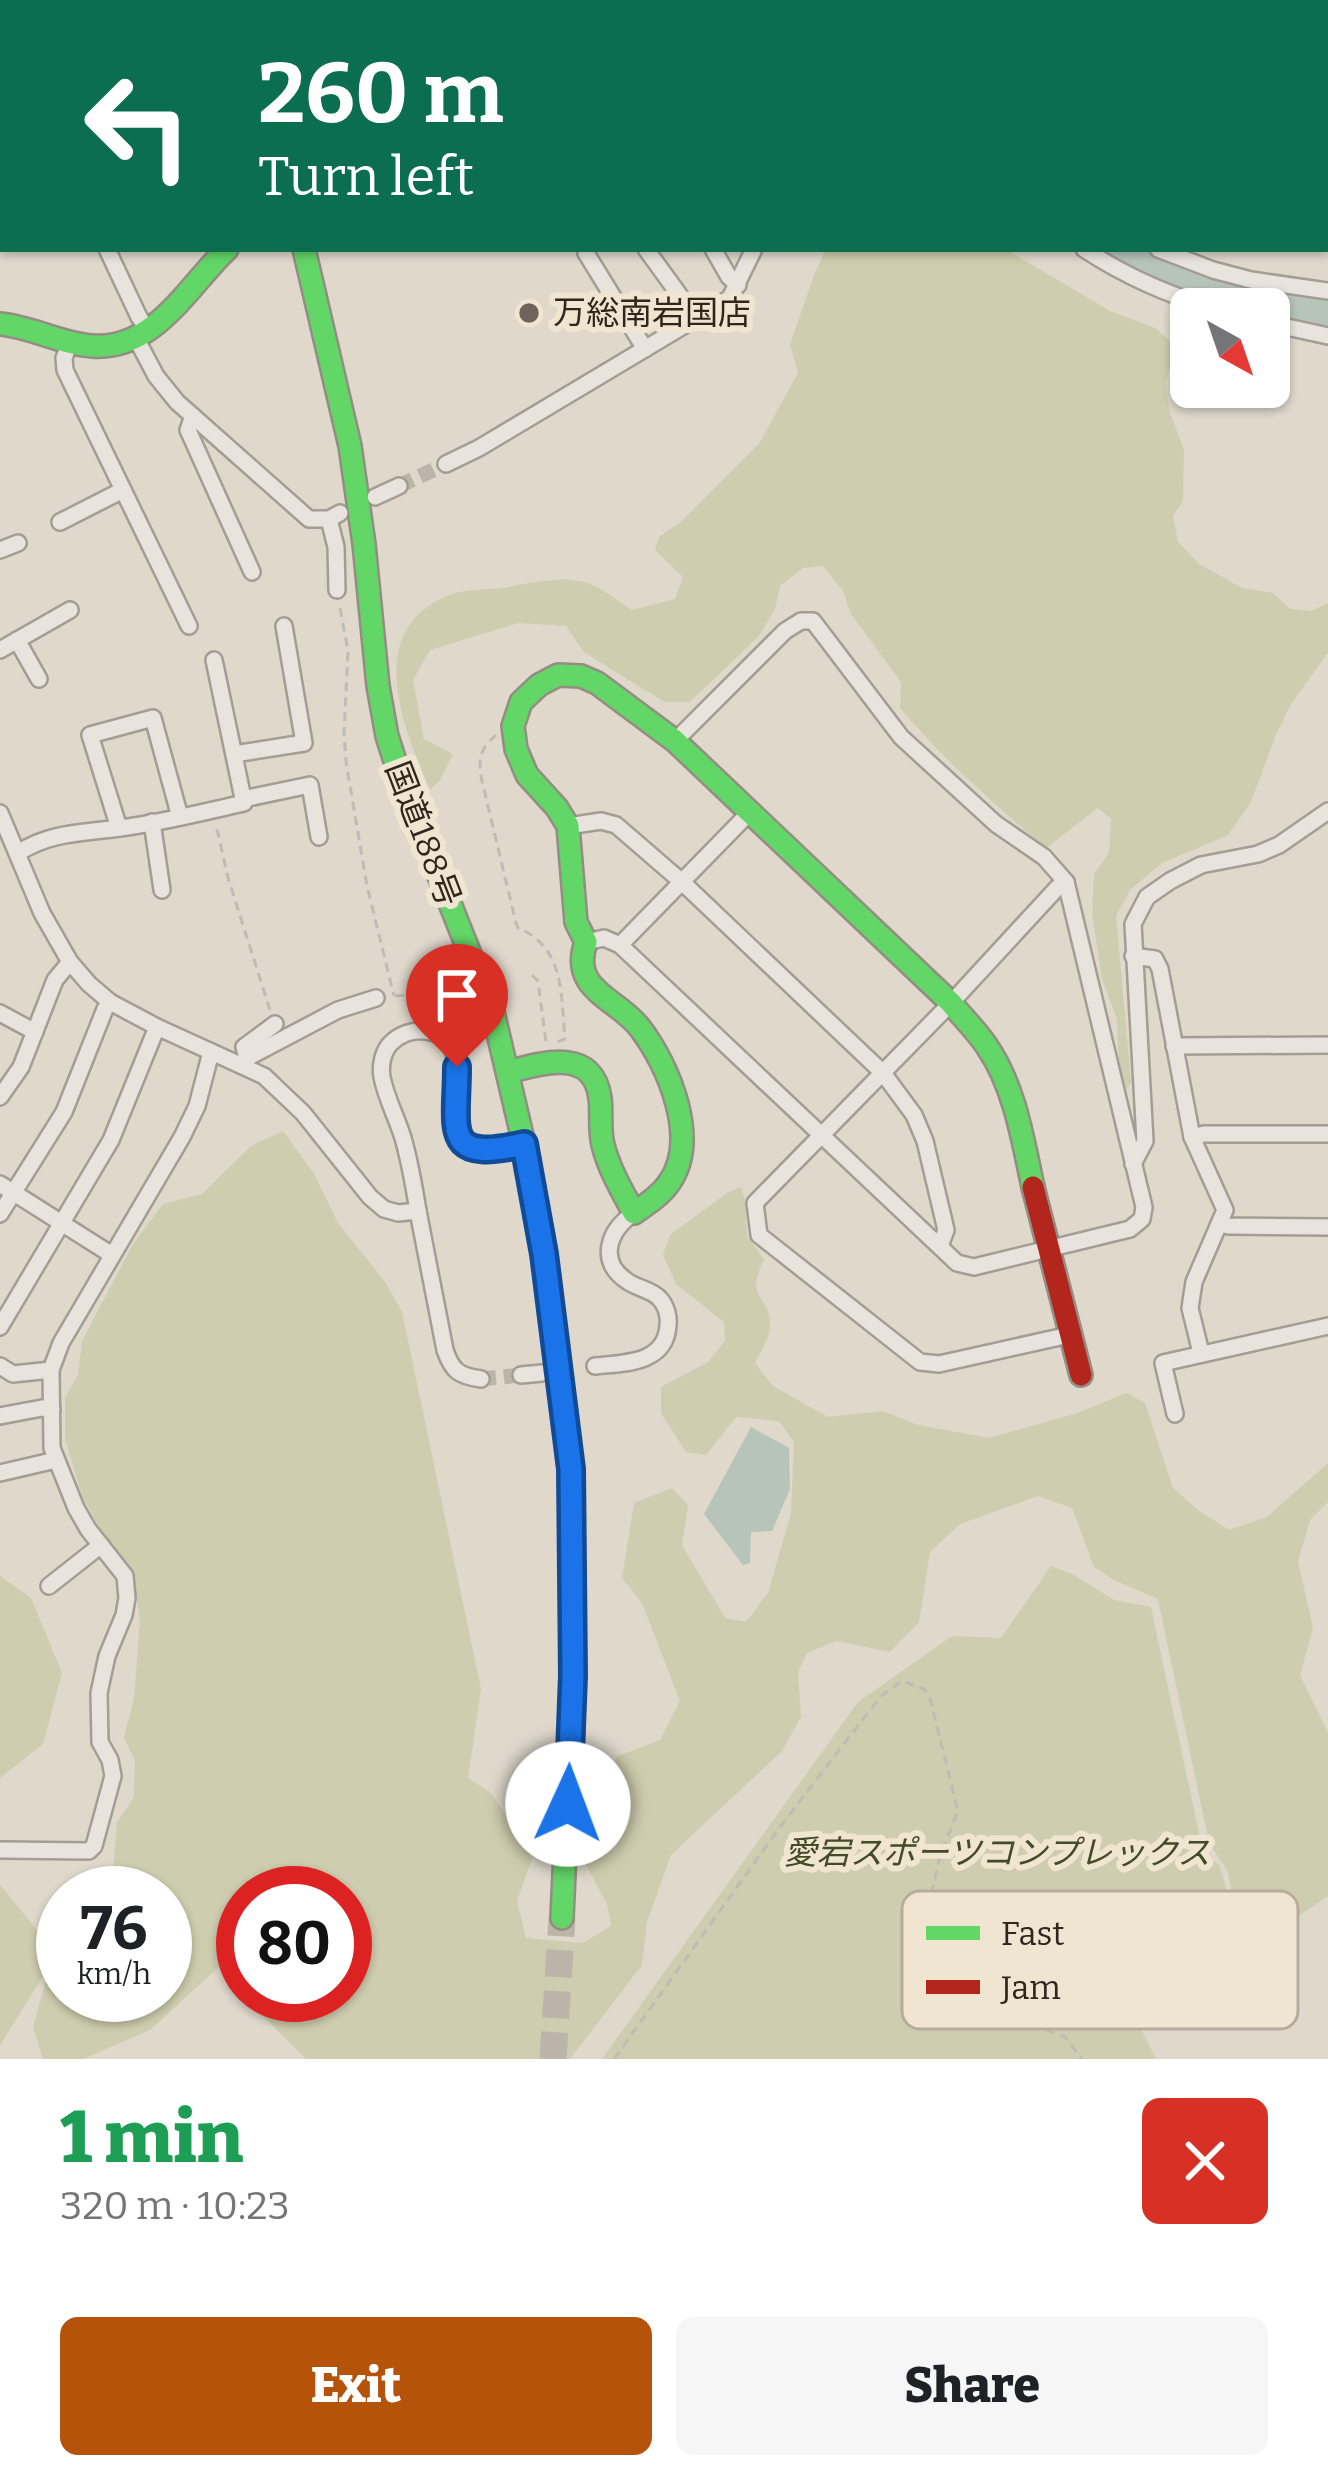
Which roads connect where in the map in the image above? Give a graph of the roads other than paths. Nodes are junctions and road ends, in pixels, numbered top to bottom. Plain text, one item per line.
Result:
1 (108, 252) edge
2 (224, 252) edge
3 (305, 252) edge
4 (648, 252) edge
5 (715, 252) edge
6 (753, 252) edge
7 (1088, 252) edge
8 (1166, 252) edge
9 (586, 253) dead end
10 (738, 284) junction
11 (1328, 291) edge
12 (1170, 293) edge
13 (696, 318) junction
14 (0, 325) edge
15 (1290, 328) edge
16 (142, 334) junction
17 (1328, 336) edge
18 (71, 340) junction
19 (645, 349) junction
20 (193, 416) junction
21 (446, 464) tunnel mouth
22 (399, 486) tunnel mouth
23 (123, 490) junction
24 (375, 497) dead end
25 (60, 522) dead end
26 (18, 542) dead end
27 (0, 550) edge
28 (252, 572) dead end
29 (337, 590) road end
30 (70, 610) dead end
31 (189, 626) dead end
32 (284, 626) dead end
33 (17, 640) junction
34 (0, 650) edge
35 (214, 660) dead end
36 (39, 679) dead end
37 (675, 741) junction
38 (233, 754) junction
39 (243, 799) junction
40 (1328, 811) edge
41 (750, 812) junction
42 (0, 813) edge
43 (180, 817) junction
44 (152, 822) junction
45 (568, 826) junction
46 (119, 828) junction
47 (320, 837) dead end
48 (18, 853) junction
49 (682, 882) junction
50 (1066, 882) junction
51 (162, 890) dead end
52 (586, 942) junction
53 (620, 945) junction
54 (1133, 956) junction
55 (70, 962) junction
56 (376, 998) dead end
57 (110, 1002) junction
58 (951, 1003) junction
59 (0, 1013) edge
60 (275, 1024) road end
61 (157, 1027) junction
62 (34, 1032) junction
63 (1174, 1046) junction
64 (1328, 1046) edge
65 (211, 1052) junction
66 (244, 1062) junction
67 (508, 1072) junction
68 (883, 1073) junction
69 (0, 1095) edge
70 (1328, 1134) edge
71 (821, 1137) junction
72 (1192, 1137) junction
73 (524, 1144) junction
74 (1133, 1164) junction
75 (7, 1188) edge
76 (418, 1211) junction
77 (634, 1213) junction
78 (0, 1214) edge
79 (61, 1222) junction
80 (1220, 1223) junction
81 (1328, 1227) edge
82 (940, 1246) junction
83 (1047, 1248) junction
84 (112, 1255) junction
85 (1328, 1326) edge
86 (0, 1327) edge
87 (1069, 1335) junction
88 (1201, 1353) junction
89 (0, 1366) edge
90 (595, 1366) dead end
91 (51, 1370) junction
92 (542, 1373) dead end
93 (521, 1375) tunnel mouth
94 (1081, 1375) dead end
95 (481, 1379) dead end
96 (52, 1409) junction
97 (1175, 1414) dead end
98 (0, 1416) edge
99 (56, 1460) junction
100 (0, 1473) edge
101 (101, 1545) junction
102 (49, 1586) dead end
103 (2, 1850) edge
104 (562, 1918) tunnel mouth

1 - 16 street
2 - 16 main road
3 - 67 main road, 国道188号
4 - 13 street
5 - 10 street
6 - 10 street
7 - 12 street
8 - 11 street
9 - 19 street
10 - 13 street
13 - 19 street
14 - 18 main road
15 - 17 street
16 - 18 main road
16 - 20 street
18 - 23 street
19 - 21 street
20 - 28 street
20 - 29 street
22 - 24 street
23 - 25 street
23 - 31 street
26 - 27 street
30 - 33 street
32 - 38 street
33 - 34 street
33 - 36 street
35 - 38 street
37 - 41 main road
37 - 45 main road
37 - 50 street
38 - 39 street
39 - 43 street
39 - 47 street
40 - 54 street
41 - 49 street
41 - 58 main road
42 - 48 street
43 - 44 street
43 - 46 street
44 - 46 street
44 - 51 street
45 - 49 street
45 - 52 main road
46 - 48 street
48 - 55 street
49 - 53 street
49 - 68 street
50 - 58 street
50 - 74 street
52 - 53 street
52 - 77 main road
53 - 71 street
54 - 63 street
54 - 74 street
55 - 57 street
55 - 62 street
56 - 66 street
57 - 61 street
57 - 75 street
58 - 68 street
58 - 83 main road
59 - 62 street
60 - 66 street
61 - 65 street
61 - 79 street
62 - 69 street
63 - 64 street
63 - 72 street
65 - 66 street
65 - 84 street
66 - 76 street
67 - 73 main road, 国道188号
67 - 77 main road
68 - 71 street
68 - 82 street
70 - 72 street
71 - 82 street
71 - 87 street
72 - 80 street
73 - 76 street
73 - 104 main road, 国道188号
74 - 83 street
75 - 78 street
75 - 79 street
76 - 95 street
77 - 90 street
79 - 84 street
79 - 86 street
80 - 81 street
80 - 88 street
82 - 83 street
83 - 87 main road
84 - 91 street
85 - 88 street
87 - 94 main road
88 - 97 street
89 - 91 street
91 - 96 street
92 - 93 street
96 - 98 street
96 - 99 street
99 - 100 street
99 - 101 street
101 - 102 street
101 - 103 street

